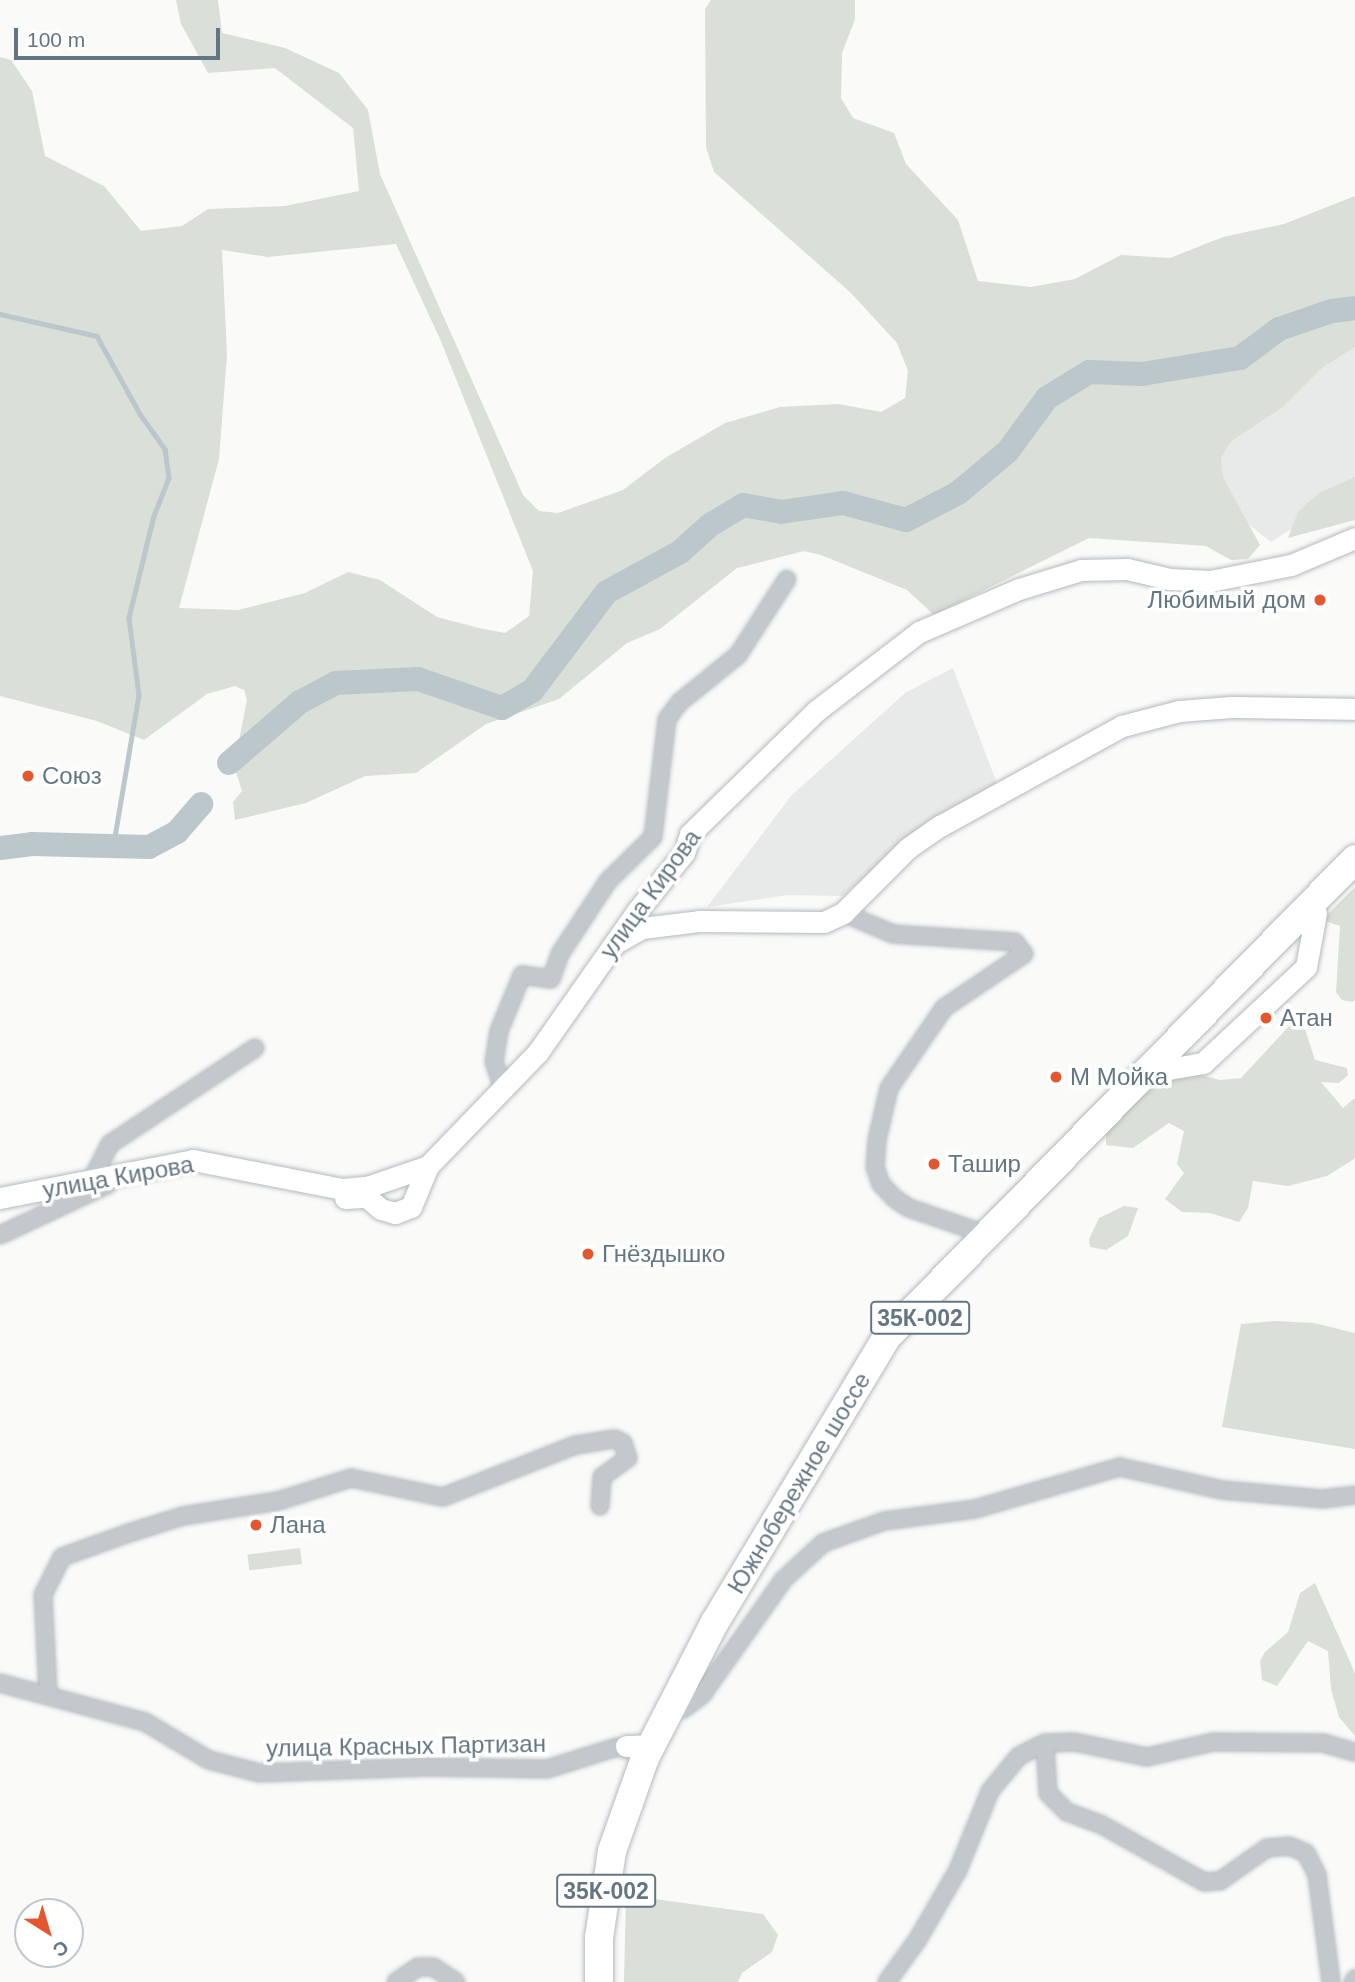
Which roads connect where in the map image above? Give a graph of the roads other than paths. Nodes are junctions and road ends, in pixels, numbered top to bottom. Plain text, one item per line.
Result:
1 (1355, 538) edge
2 (787, 579) dead end
3 (1355, 709) edge
4 (684, 853) junction
5 (1355, 859) edge
6 (1355, 873) edge
7 (843, 913) junction
8 (699, 921) junction
9 (612, 945) junction
10 (255, 1048) dead end
11 (503, 1089) junction
12 (428, 1166) junction
13 (121, 1178) junction
14 (95, 1180) junction
15 (367, 1192) junction
16 (0, 1198) edge
17 (985, 1234) junction
18 (0, 1235) edge
19 (1355, 1495) edge
20 (600, 1506) dead end
21 (1, 1687) edge
22 (48, 1693) junction
23 (683, 1709) junction
24 (1045, 1743) junction
25 (635, 1749) junction
26 (1355, 1752) edge
27 (396, 1982) edge
28 (456, 1982) edge
29 (599, 1982) edge
30 (609, 1982) edge
31 (887, 1982) edge
32 (1331, 1982) edge

1 - 4 main road, улица Кирова
2 - 11 street
3 - 7 main road
4 - 8 main road
4 - 9 main road, улица Кирова
5 - 17 highway, Южнобережное шоссе / 35К-002
6 - 23 highway, Южнобережное шоссе / 35К-002
7 - 8 main road
7 - 17 street
8 - 9 main road
9 - 11 main road, улица Кирова
10 - 14 street
11 - 12 main road, улица Кирова
12 - 15 main road, улица Кирова
12 - 15 main road
13 - 14 main road
13 - 15 main road
13 - 18 street
14 - 15 main road, улица Кирова
14 - 16 main road, улица Кирова
17 - 25 highway, Южнобережное шоссе / 35К-002
19 - 23 street
20 - 22 street
21 - 22 street, улица Красных Партизан
22 - 25 street, улица Красных Партизан
23 - 30 highway, Южнобережное шоссе / 35К-002
24 - 26 street
24 - 31 street
24 - 32 street
25 - 29 highway, Южнобережное шоссе / 35К-002
27 - 28 street

